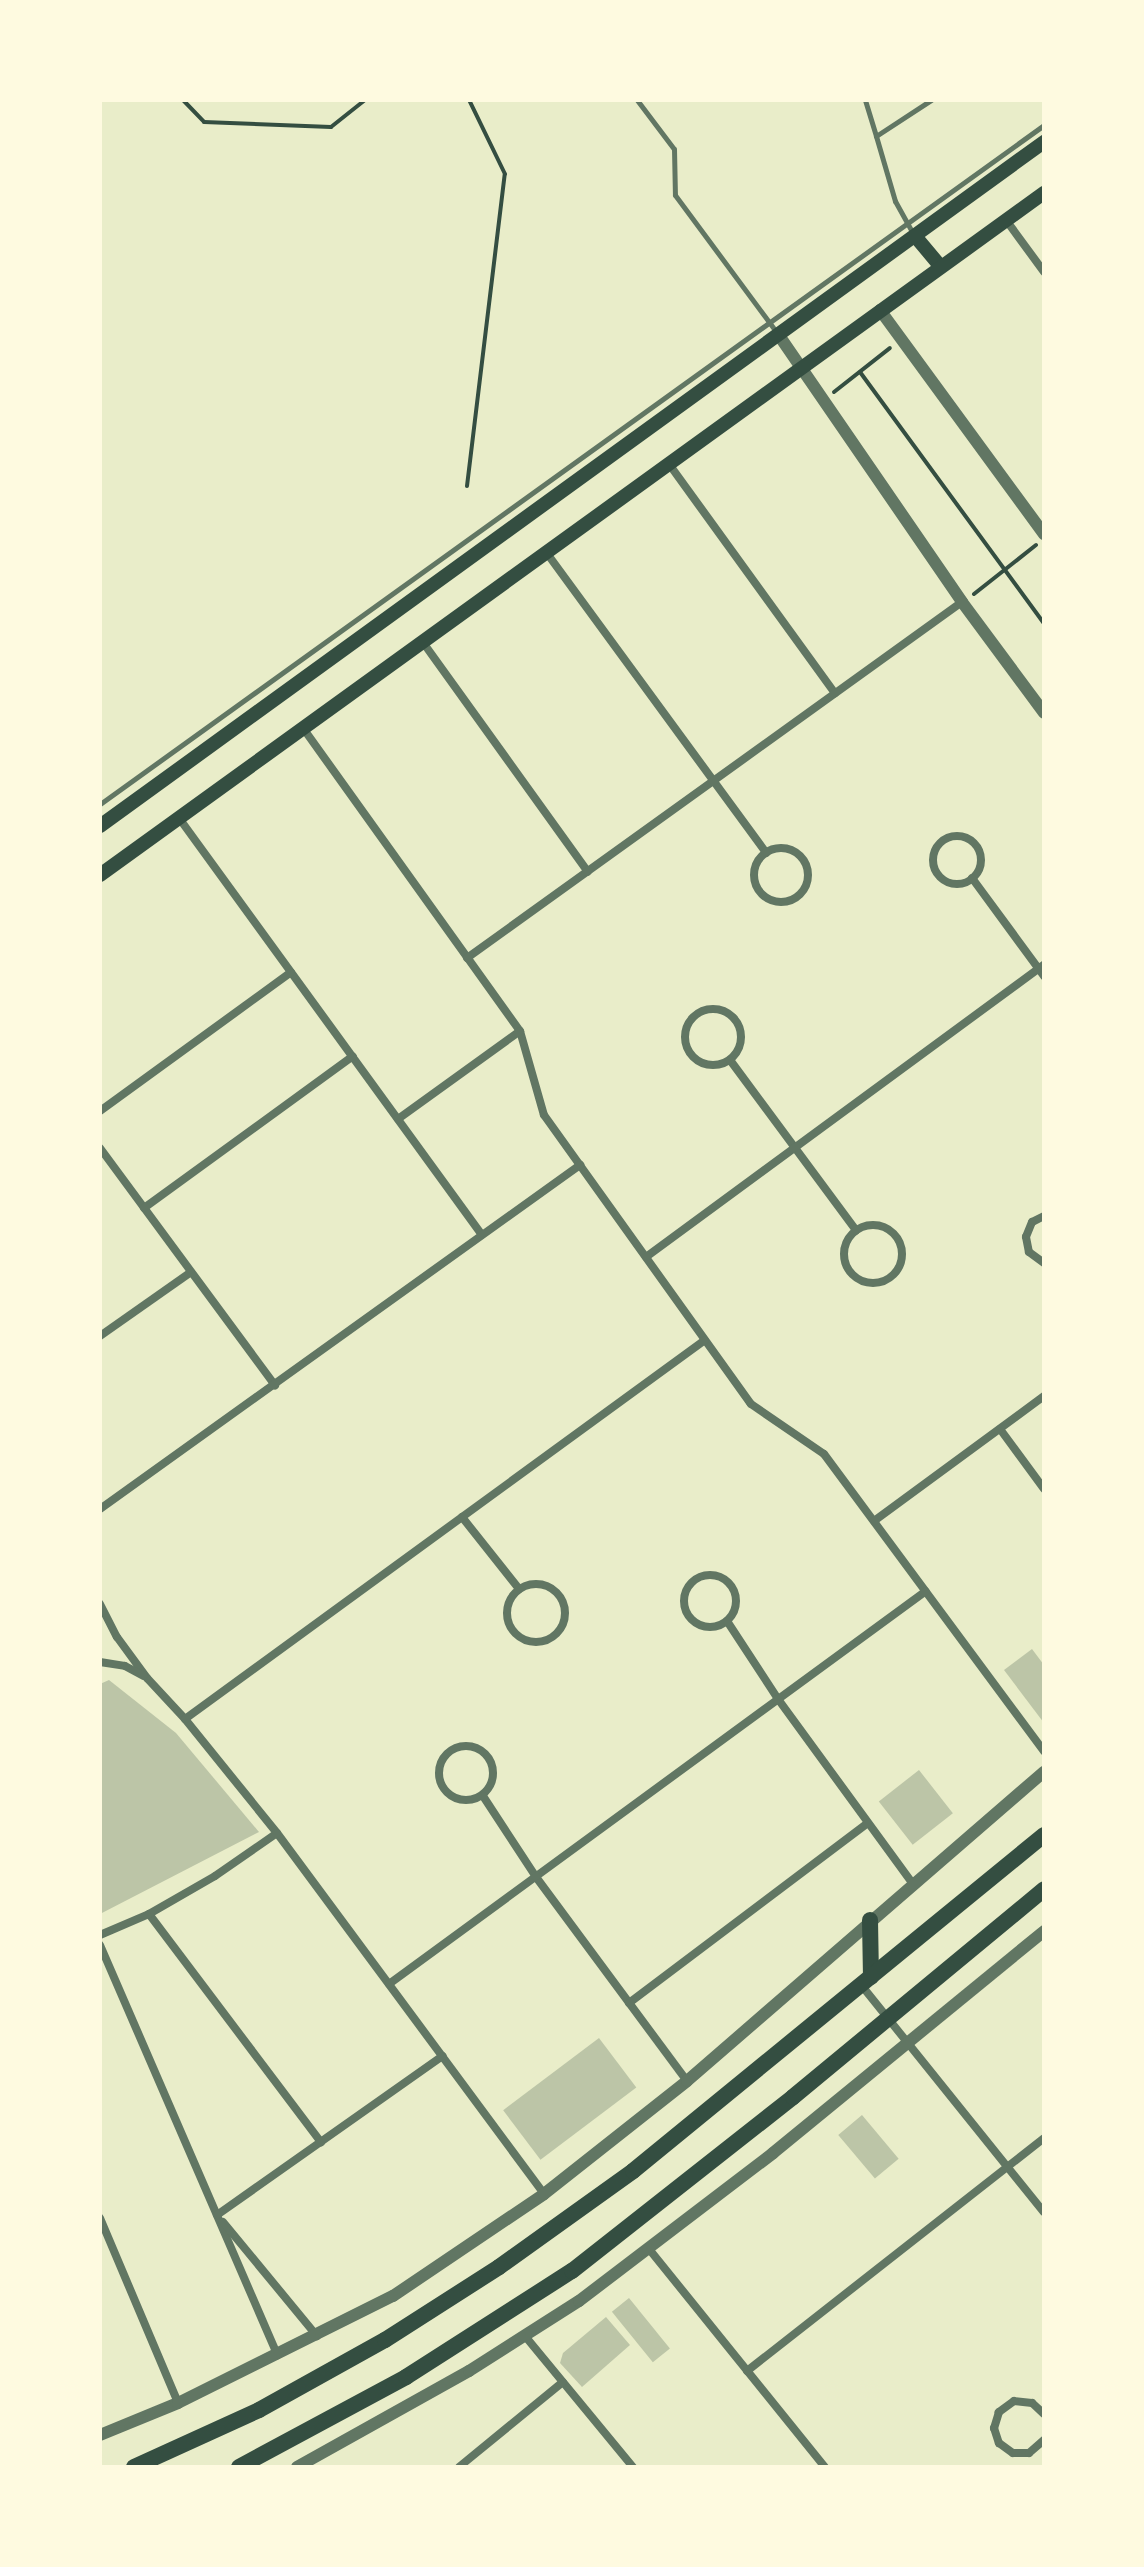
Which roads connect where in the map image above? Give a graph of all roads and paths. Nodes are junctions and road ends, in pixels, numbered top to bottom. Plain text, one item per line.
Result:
1 (183, 100) edge
2 (365, 100) edge
3 (469, 100) edge
4 (637, 100) edge
5 (865, 100) edge
6 (931, 100) edge
7 (1044, 125) edge
8 (876, 136) junction
9 (1044, 142) edge
10 (1044, 193) edge
11 (1006, 220) junction
12 (911, 230) junction
13 (941, 267) junction
14 (1044, 272) edge
15 (880, 310) junction
16 (774, 328) junction
17 (901, 339) junction
18 (801, 367) junction
19 (860, 372) junction
20 (824, 399) junction
21 (668, 463) junction
22 (467, 486) dead end
23 (1044, 537) edge
24 (546, 552) junction
25 (445, 556) junction
26 (454, 570) junction
27 (1006, 571) junction
28 (962, 602) junction
29 (1044, 623) edge
30 (422, 641) junction
31 (835, 693) junction
32 (1044, 713) edge
33 (303, 728) junction
34 (711, 783) junction
35 (100, 804) edge
36 (179, 818) junction
37 (100, 826) edge
38 (766, 853) junction
39 (588, 872) junction
40 (100, 875) edge
41 (972, 878) junction
42 (467, 958) junction
43 (1042, 970) edge
44 (291, 972) junction
45 (520, 1031) junction
46 (353, 1056) junction
47 (730, 1060) junction
48 (100, 1111) edge
49 (398, 1119) junction
50 (100, 1148) edge
51 (794, 1148) junction
52 (580, 1165) junction
53 (144, 1208) junction
54 (1044, 1216) edge
55 (856, 1230) junction
56 (482, 1235) junction
57 (646, 1257) junction
58 (1044, 1263) edge
59 (191, 1272) junction
60 (100, 1336) edge
61 (705, 1340) junction
62 (275, 1385) junction
63 (1044, 1396) edge
64 (1000, 1429) junction
65 (1044, 1489) edge
66 (100, 1509) edge
67 (462, 1517) junction
68 (874, 1521) junction
69 (519, 1589) junction
70 (926, 1591) junction
71 (100, 1604) edge
72 (727, 1621) junction
73 (100, 1662) edge
74 (147, 1678) junction
75 (778, 1699) junction
76 (185, 1719) junction
77 (1044, 1751) edge
78 (1044, 1772) edge
79 (483, 1796) junction
80 (868, 1823) junction
81 (277, 1833) junction
82 (1044, 1835) edge
83 (536, 1877) junction
84 (912, 1883) junction
85 (1044, 1889) edge
86 (149, 1914) junction
87 (870, 1920) junction
88 (1044, 1931) edge
89 (100, 1935) edge
90 (100, 1945) edge
91 (866, 1982) junction
92 (389, 1984) junction
93 (629, 2003) junction
94 (888, 2020) junction
95 (907, 2043) junction
96 (442, 2056) junction
97 (687, 2081) junction
98 (1044, 2138) edge
99 (321, 2142) junction
100 (1008, 2167) junction
101 (544, 2194) junction
102 (1044, 2212) edge
103 (217, 2215) junction
104 (100, 2218) edge
105 (649, 2249) junction
106 (317, 2336) junction
107 (525, 2336) junction
108 (277, 2356) junction
109 (747, 2371) junction
110 (563, 2382) junction
111 (178, 2403) junction
112 (1044, 2414) edge
113 (100, 2435) edge
114 (1044, 2440) edge
115 (1037, 2449) junction
116 (1044, 2457) edge
117 (134, 2467) edge
118 (239, 2467) edge
119 (297, 2467) edge
120 (459, 2467) edge
121 (633, 2467) edge
122 (825, 2467) edge

1 - 2 path
3 - 22 path
4 - 16 lane
5 - 8 lane
6 - 8 lane
7 - 12 lane
8 - 12 lane
9 - 12 main road
10 - 11 main road
11 - 13 main road
11 - 14 street
12 - 13 main road
12 - 16 main road
13 - 15 main road
15 - 17 street
15 - 18 main road
16 - 18 street
16 - 25 lane
16 - 26 main road
17 - 19 path
17 - 23 street
18 - 20 street
18 - 21 main road
19 - 20 path
19 - 27 path
20 - 28 street
21 - 24 main road
21 - 31 street
23 - 27 path
24 - 30 main road
24 - 34 street
25 - 26 lane
25 - 35 lane
26 - 37 main road
27 - 28 path
27 - 29 path
28 - 31 street
28 - 32 street
30 - 33 main road
30 - 39 street
31 - 34 street
33 - 36 main road
33 - 42 street
34 - 38 street
34 - 39 street
36 - 40 main road
36 - 44 street
38 - 38 street
39 - 42 street
41 - 41 street
41 - 43 street
42 - 45 street
43 - 51 street
44 - 46 street
44 - 48 street
45 - 49 street
45 - 52 street
46 - 49 street
46 - 53 street
47 - 47 street
47 - 51 street
49 - 56 street
50 - 53 street
51 - 55 street
51 - 57 street
52 - 56 street
52 - 57 street
53 - 59 street
54 - 58 street
55 - 55 street
56 - 62 street
57 - 61 street
59 - 60 street
59 - 62 street
61 - 67 street
61 - 68 street
62 - 66 street
63 - 64 street
64 - 65 street
64 - 68 street
67 - 69 street
67 - 76 street
68 - 70 street
69 - 69 street
70 - 75 street
70 - 77 street
71 - 74 street
72 - 72 street
72 - 75 street
73 - 74 street
74 - 76 street
75 - 80 street
75 - 83 street
76 - 81 street
78 - 84 street
79 - 79 street
79 - 83 street
80 - 84 street
80 - 93 street
81 - 86 street
81 - 92 street
82 - 91 highway
83 - 92 street
83 - 93 street
84 - 87 street
85 - 94 highway
86 - 89 street
86 - 99 street
87 - 91 highway
87 - 97 street
88 - 95 street
90 - 103 street
91 - 94 street
91 - 117 highway
92 - 96 street
93 - 97 street
94 - 95 street
94 - 118 highway
95 - 100 street
95 - 105 street
96 - 99 street
96 - 101 street
97 - 101 street
98 - 100 street
99 - 103 street
100 - 102 street
100 - 109 street
101 - 106 street
103 - 106 street
103 - 108 street
104 - 111 street
105 - 107 street
105 - 109 street
106 - 108 street
107 - 110 street
107 - 119 street
108 - 111 street
109 - 122 street
110 - 120 street
110 - 121 street
111 - 113 street
112 - 115 street
114 - 115 street
115 - 116 street

